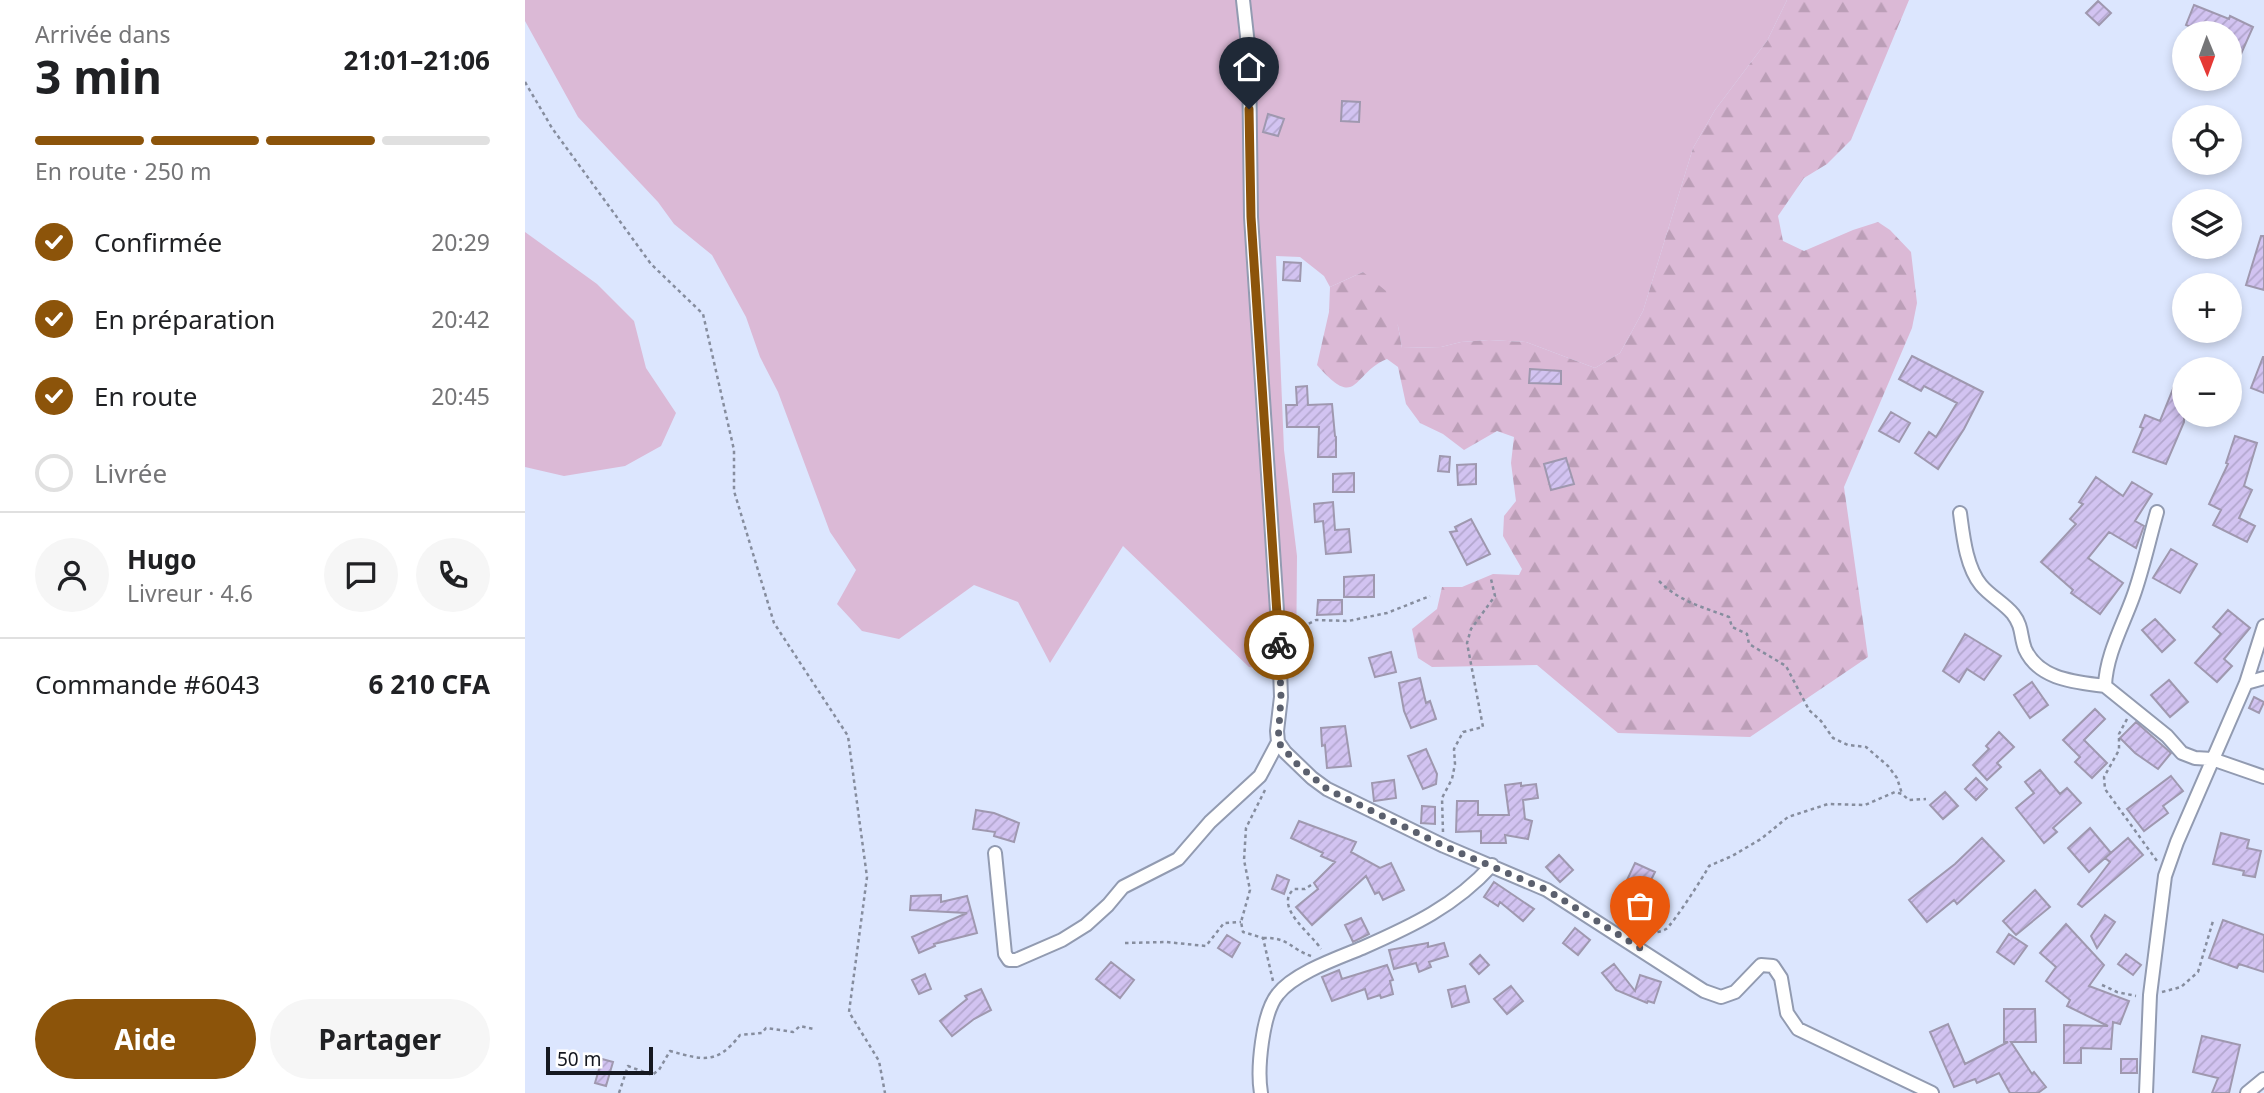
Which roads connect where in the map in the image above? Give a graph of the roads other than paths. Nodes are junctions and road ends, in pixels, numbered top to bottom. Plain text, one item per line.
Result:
1 (1243, 0) edge
2 (2157, 512) dead end
3 (1960, 513) dead end
4 (2264, 626) edge
5 (2264, 678) edge
6 (2246, 683) junction
7 (2105, 686) junction
8 (1278, 742) junction
9 (2212, 759) junction
10 (2264, 777) edge
11 (995, 853) dead end
12 (1492, 865) junction
13 (2264, 1080) edge
14 (1261, 1093) edge
15 (1932, 1093) edge
16 (2146, 1093) edge
17 (2247, 1093) edge

1 - 8 street
2 - 7 street
3 - 7 street
4 - 6 street
5 - 6 street
6 - 9 street
7 - 9 street
8 - 11 street
8 - 12 street
9 - 10 street
9 - 16 street
12 - 14 street
12 - 15 street
13 - 17 street

